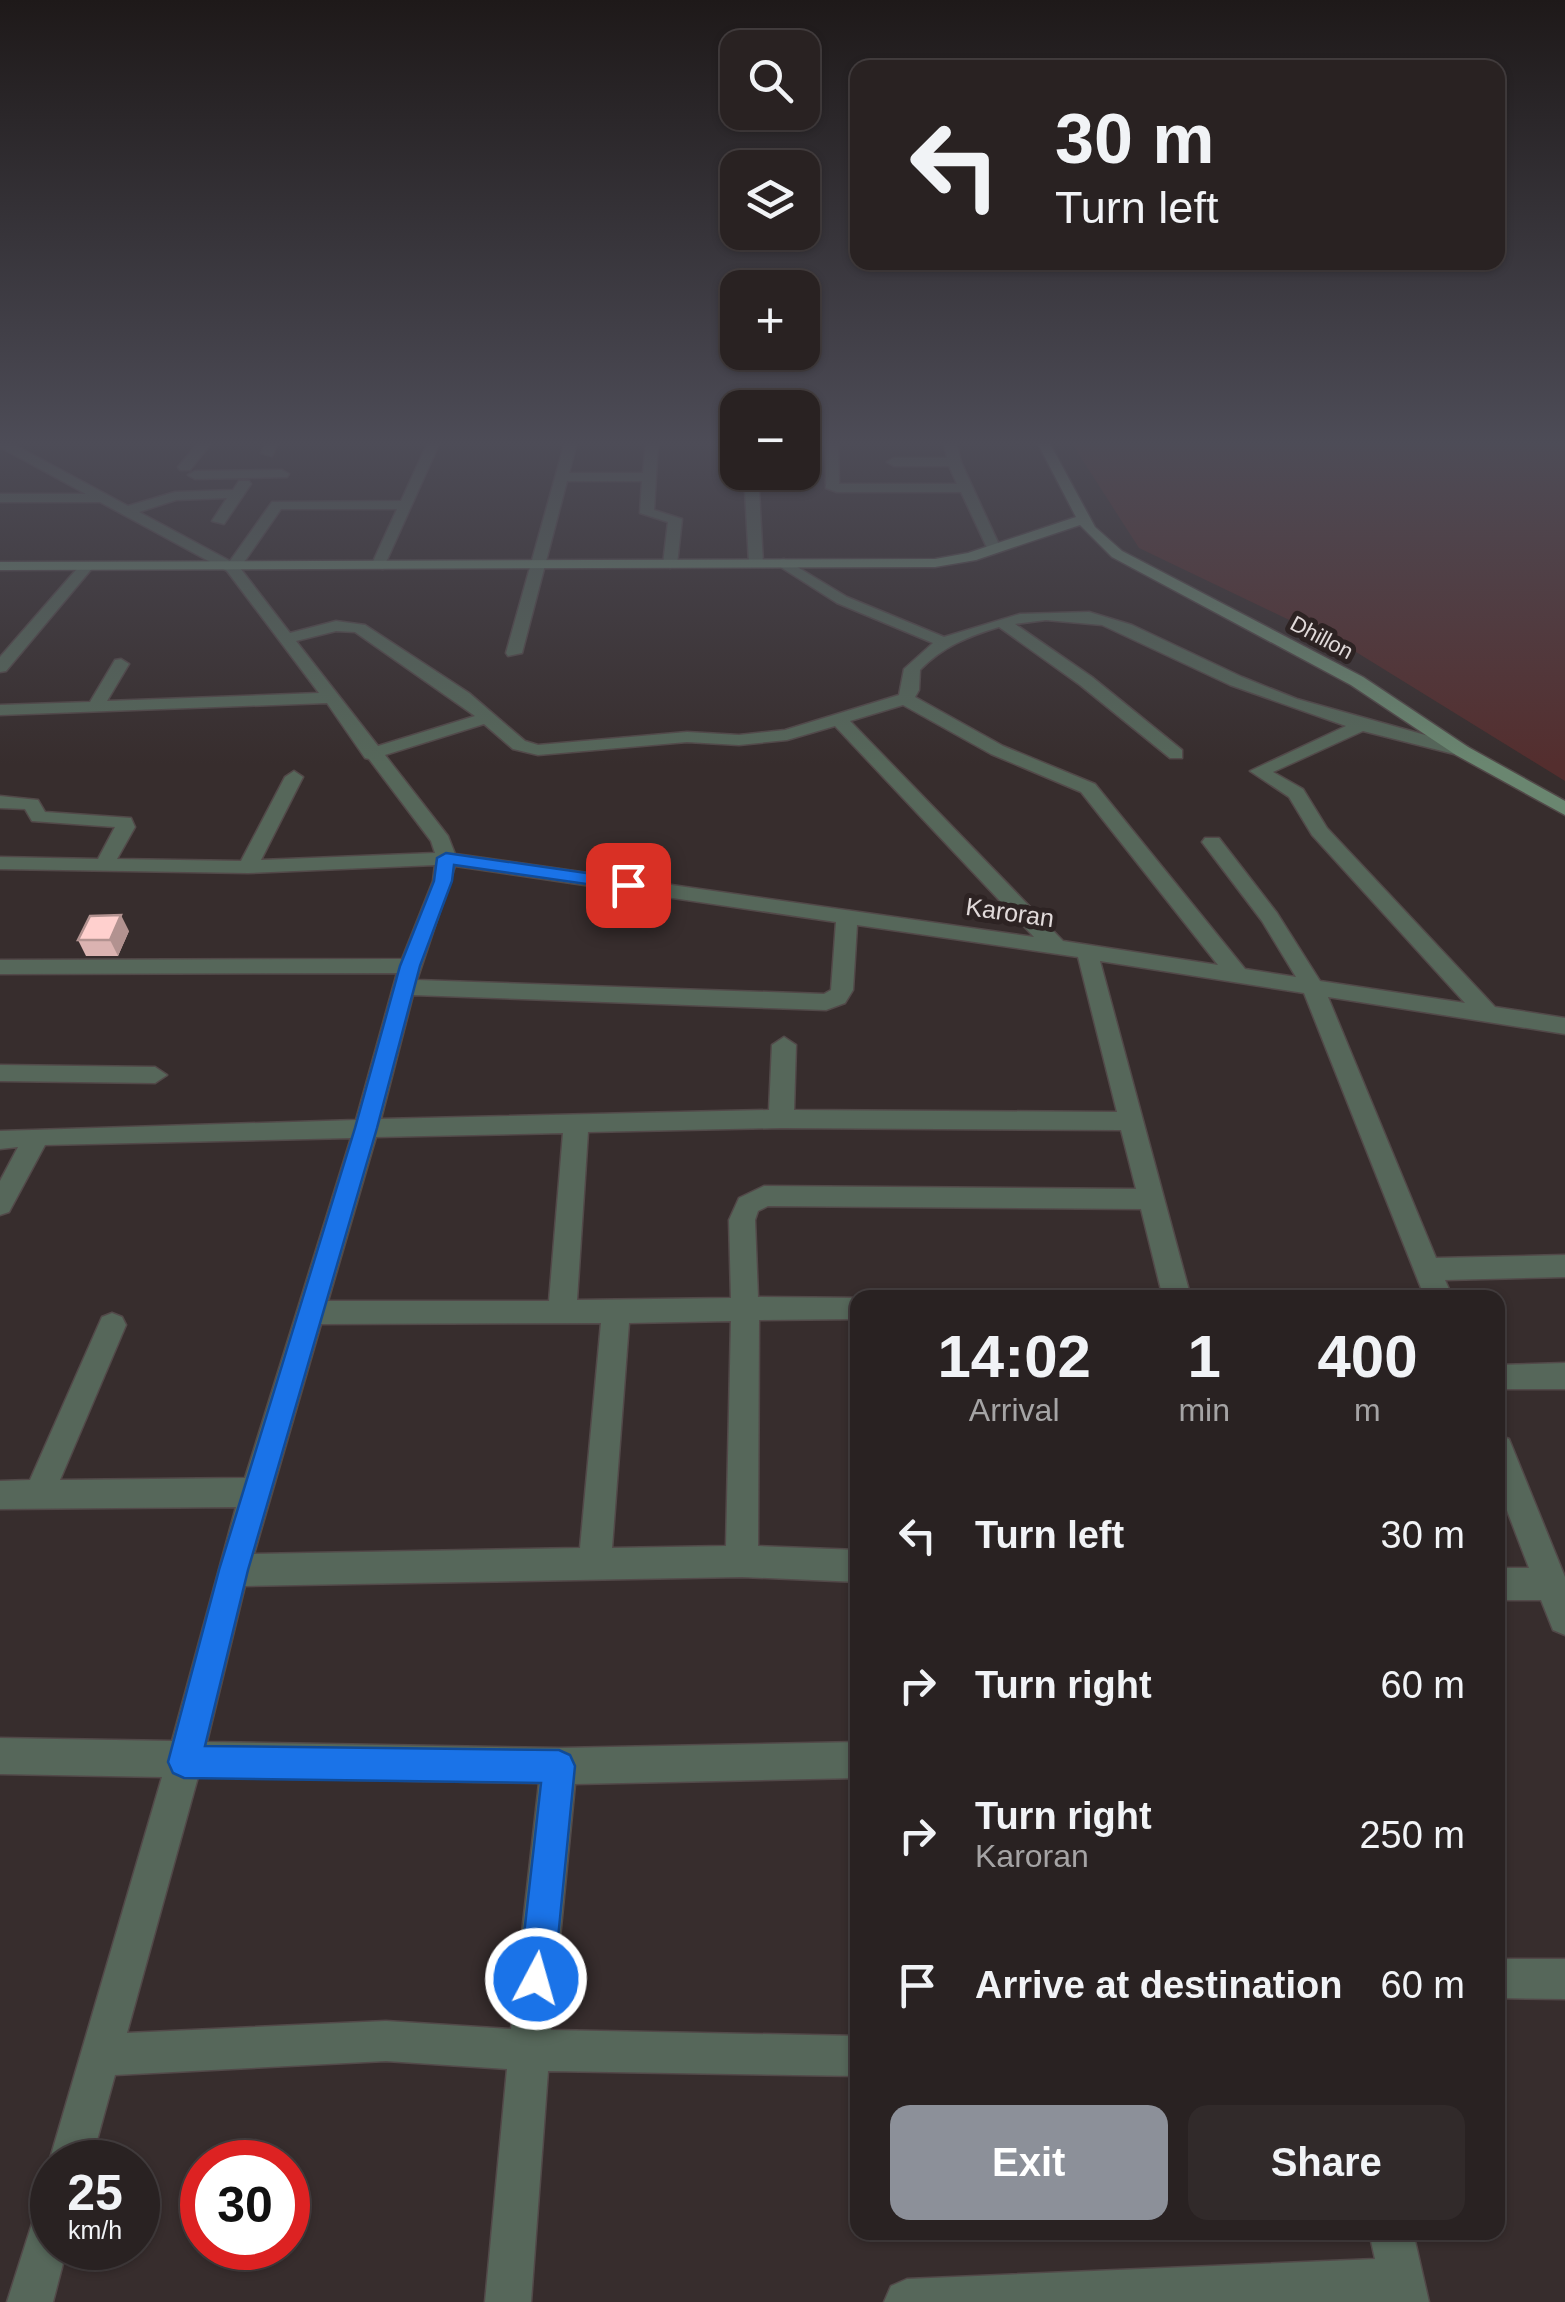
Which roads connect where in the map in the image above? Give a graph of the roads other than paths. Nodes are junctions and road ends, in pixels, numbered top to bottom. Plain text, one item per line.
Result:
1 (198, 549) edge
2 (246, 549) edge
3 (386, 549) edge
4 (542, 549) edge
5 (672, 549) edge
6 (755, 549) edge
7 (992, 549) edge
8 (1111, 549) edge
9 (784, 562) junction
10 (756, 563) junction
11 (538, 564) junction
12 (670, 564) junction
13 (0, 566) edge
14 (88, 566) junction
15 (378, 566) junction
16 (232, 568) junction
17 (1003, 624) junction
18 (285, 639) junction
19 (0, 640) edge
20 (22, 640) junction
21 (942, 641) junction
22 (514, 653) dead end
23 (122, 664) dead end
24 (0, 667) edge
25 (329, 698) junction
26 (906, 699) junction
27 (96, 706) junction
28 (0, 710) edge
29 (487, 718) junction
30 (840, 721) junction
31 (1360, 726) junction
32 (1462, 751) junction
33 (371, 754) junction
34 (1176, 754) dead end
35 (294, 777) dead end
36 (0, 802) edge
37 (1565, 810) edge
38 (1212, 842) dead end
39 (446, 858) junction
40 (0, 863) edge
41 (104, 866) junction
42 (248, 867) junction
43 (847, 916) junction
44 (1056, 946) junction
45 (1087, 952) junction
46 (0, 967) edge
47 (1238, 975) junction
48 (407, 977) junction
49 (1314, 987) junction
50 (1488, 1014) junction
51 (1565, 1026) edge
52 (784, 1045) dead end
53 (0, 1073) edge
54 (155, 1075) dead end
55 (781, 1119) junction
56 (1132, 1122) junction
57 (576, 1124) junction
58 (366, 1128) junction
59 (38, 1136) junction
60 (0, 1140) edge
61 (1152, 1199) junction
62 (0, 1205) edge
63 (1565, 1266) edge
64 (1428, 1270) junction
65 (1175, 1290) edge
66 (1436, 1290) edge
67 (850, 1307) edge
68 (745, 1308) junction
69 (616, 1310) junction
70 (309, 1312) junction
71 (562, 1312) junction
72 (112, 1325) dead end
73 (1565, 1376) edge
74 (1505, 1377) edge
75 (1505, 1466) edge
76 (256, 1492) junction
77 (0, 1494) edge
78 (40, 1494) junction
79 (742, 1561) junction
80 (595, 1562) junction
81 (850, 1566) edge
82 (233, 1570) junction
83 (1505, 1584) edge
84 (1551, 1584) junction
85 (1565, 1618) edge
86 (0, 1756) edge
87 (850, 1760) edge
88 (184, 1762) junction
89 (559, 1766) junction
90 (1505, 1979) edge
91 (1565, 1979) edge
92 (529, 2050) junction
93 (101, 2055) junction
94 (850, 2056) edge
95 (76, 2140) edge
96 (1392, 2240) edge
97 (39, 2270) edge
98 (1404, 2291) edge
99 (30, 2302) edge
100 (508, 2302) edge
101 (907, 2302) edge

1 - 16 street
2 - 16 street
3 - 15 street
4 - 11 street
5 - 12 street
6 - 10 street
7 - 9 street
8 - 32 street, Dhillon
9 - 10 street
9 - 21 street
10 - 12 street
11 - 12 street
11 - 15 street
11 - 22 street
13 - 14 street
14 - 16 street
14 - 20 street
15 - 16 street
16 - 18 street
17 - 21 street
17 - 31 street
17 - 34 street
18 - 25 street
18 - 29 street
19 - 20 street
20 - 24 street
21 - 26 street
23 - 27 street
25 - 27 street
25 - 33 street
26 - 30 street
26 - 47 street
27 - 28 street
29 - 30 street
29 - 33 street
30 - 44 street
31 - 32 street
31 - 50 street
32 - 37 street, Dhillon
33 - 39 street
35 - 42 street
36 - 41 street
38 - 49 street
39 - 42 street, Karoran
39 - 43 street, Karoran
39 - 48 street
40 - 41 street, Karoran
41 - 42 street, Karoran
43 - 44 street, Karoran
43 - 48 street
44 - 45 street, Karoran
45 - 47 street, Karoran
45 - 56 street
46 - 48 street
47 - 49 street, Karoran
48 - 58 street
49 - 50 street, Karoran
49 - 64 street
50 - 51 street, Karoran
52 - 55 street
53 - 54 street
55 - 56 street
55 - 57 street
56 - 61 street
57 - 58 street
57 - 71 street
58 - 59 street
58 - 70 street
59 - 60 street
59 - 62 street
61 - 65 street
61 - 68 street
63 - 64 street
64 - 66 street
67 - 68 street
68 - 69 street
68 - 79 street
69 - 71 street
69 - 80 street
70 - 71 street
70 - 76 street
72 - 78 street
73 - 74 street
75 - 84 street
76 - 78 street
76 - 82 street
77 - 78 street
79 - 80 street
79 - 81 street
80 - 82 street
82 - 88 street
83 - 84 street
84 - 85 street
86 - 88 street
87 - 89 street
88 - 89 street
88 - 93 street
89 - 92 street
90 - 91 street
92 - 93 street
92 - 94 street
92 - 100 street
93 - 95 street
96 - 98 street
97 - 99 street
98 - 101 street

